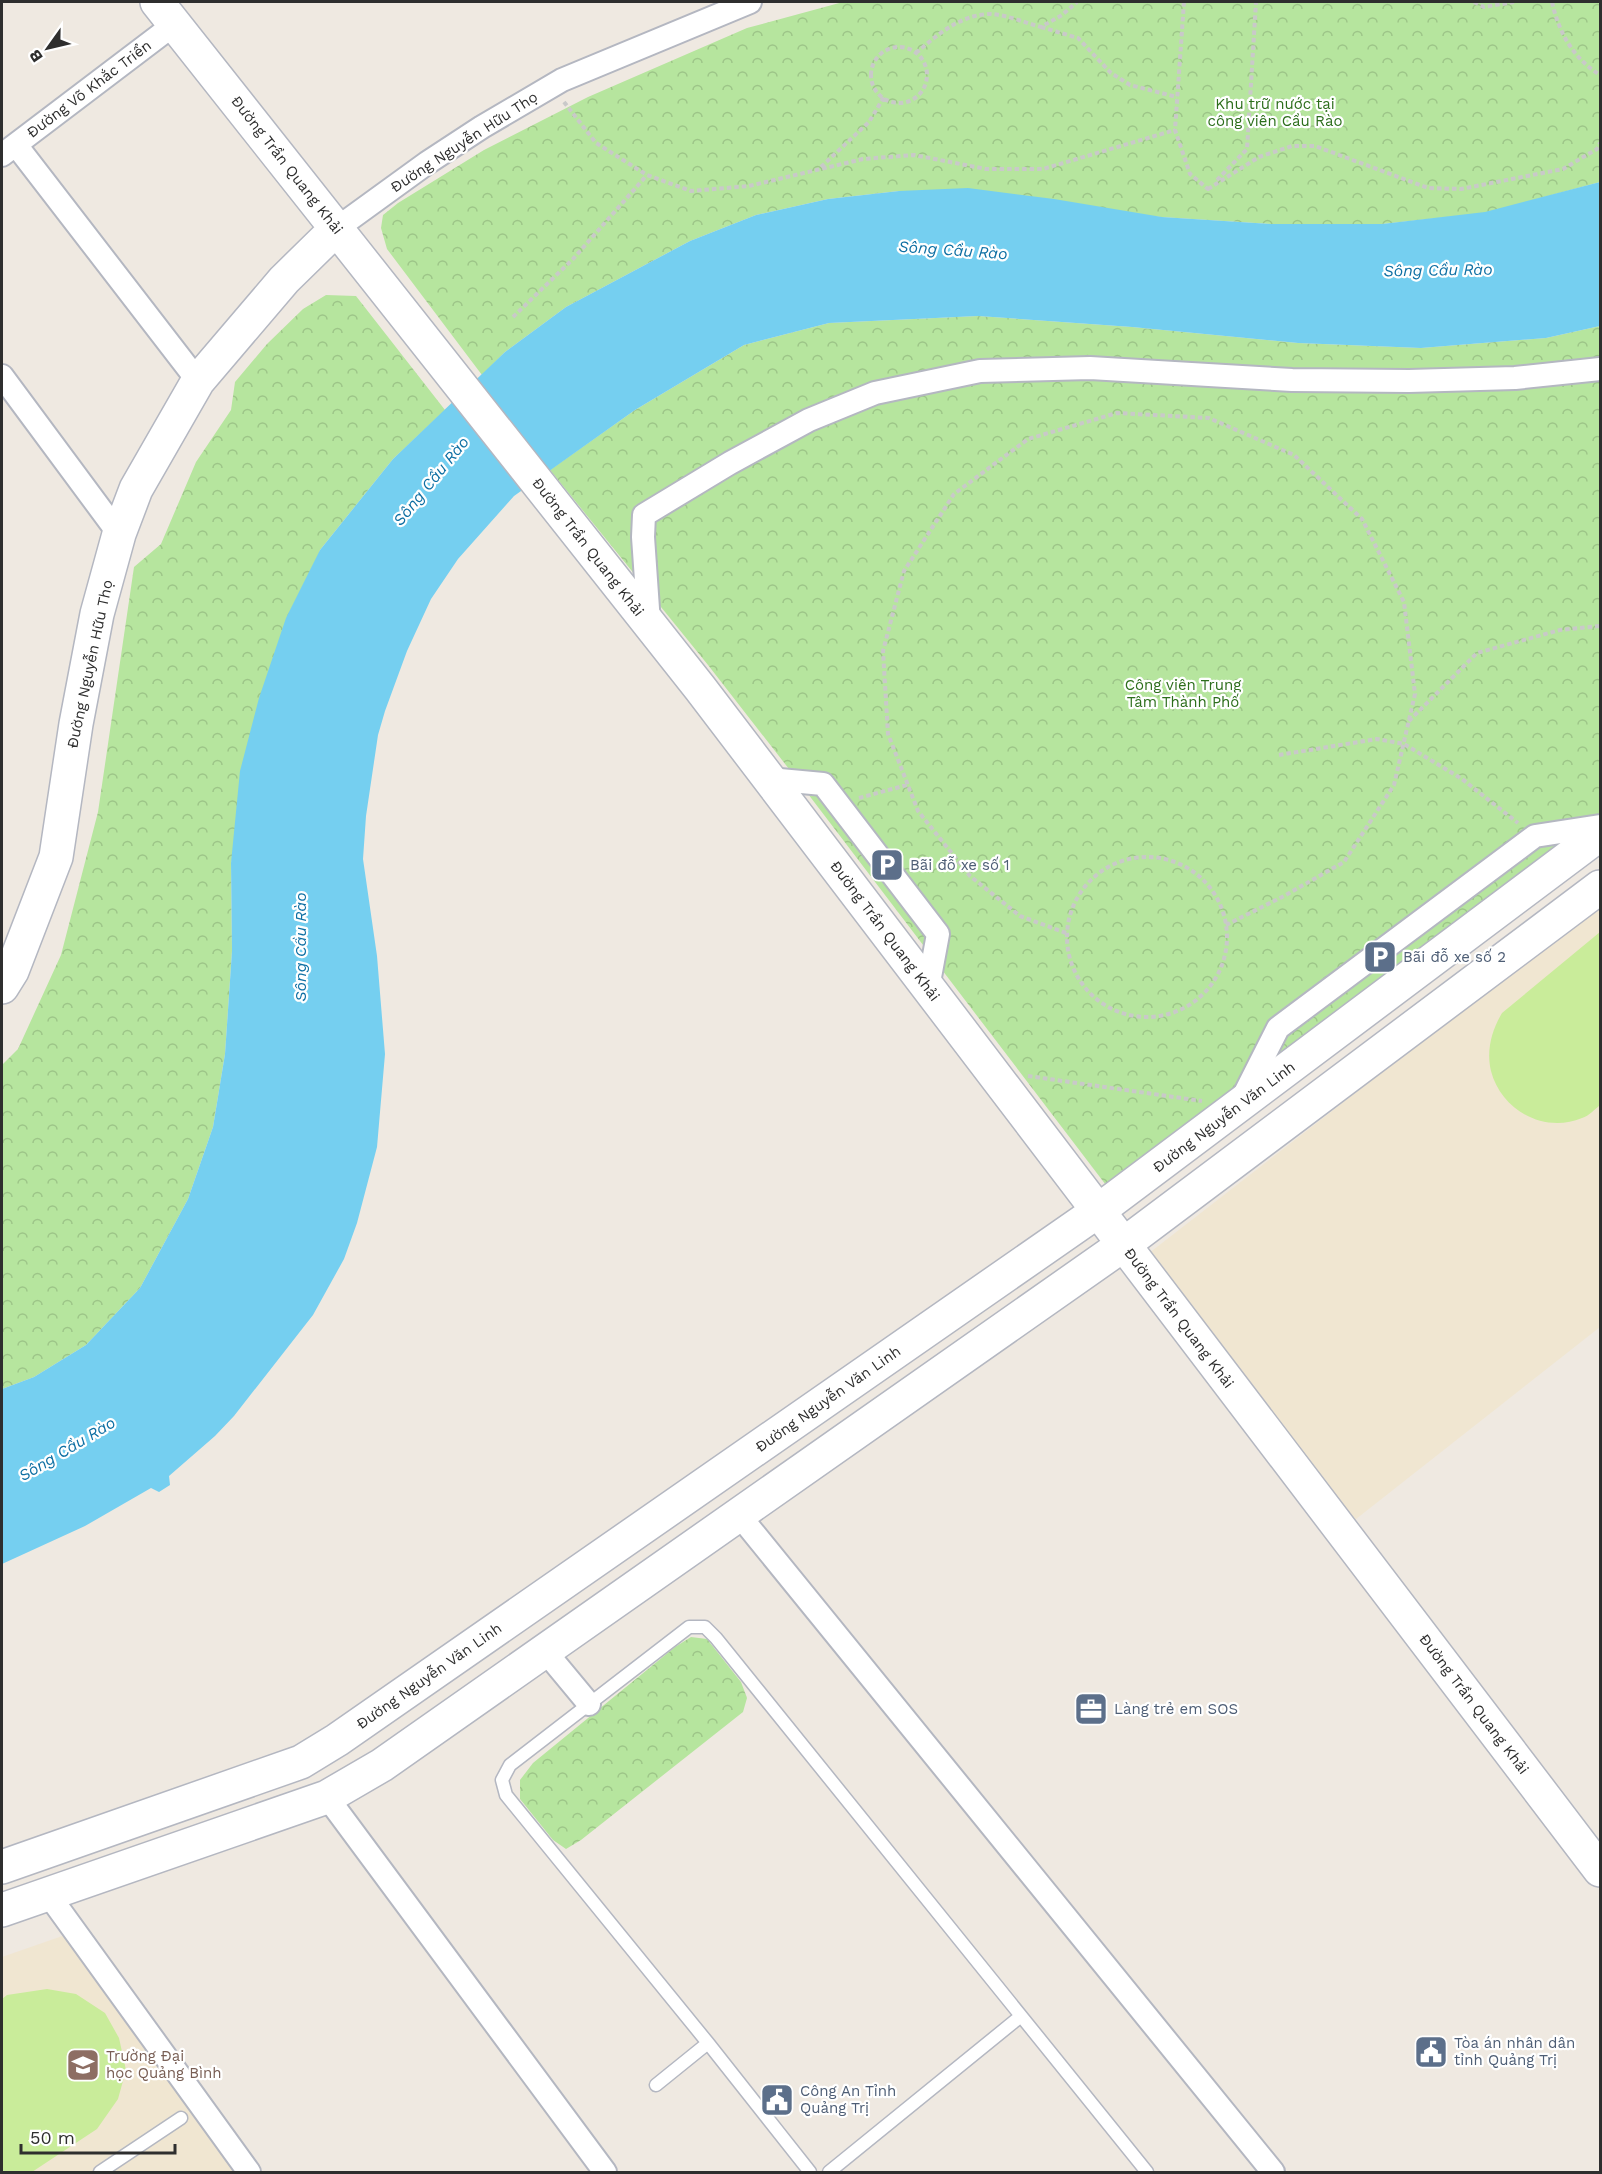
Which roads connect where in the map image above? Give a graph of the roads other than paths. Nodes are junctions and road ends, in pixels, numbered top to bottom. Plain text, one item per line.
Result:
1 (750, 2) edge
2 (166, 12) edge
3 (9, 150) edge
4 (336, 229) junction
5 (1600, 369) edge
6 (2, 379) edge
7 (198, 381) junction
8 (120, 534) junction
9 (649, 623) junction
10 (770, 780) junction
11 (1600, 826) edge
12 (1600, 834) edge
13 (1600, 887) edge
14 (2, 987) edge
15 (928, 987) junction
16 (1238, 1106) junction
17 (1098, 1211) junction
18 (1124, 1245) junction
19 (739, 1515) junction
20 (545, 1651) junction
21 (589, 1704) junction
22 (327, 1797) junction
23 (2, 1867) edge
24 (1600, 1870) edge
25 (48, 1894) junction
26 (2, 1910) edge
27 (1021, 2016) junction
28 (708, 2043) junction
29 (656, 2085) dead end
30 (181, 2118) dead end
31 (100, 2172) edge
32 (249, 2172) edge
33 (605, 2172) edge
34 (810, 2172) edge
35 (830, 2172) edge
36 (1147, 2172) edge
37 (1273, 2172) edge

1 - 4 street, Đường Nguyễn Hữu Thọ
2 - 3 street, Đường Võ Khắc Triển
2 - 4 street, Đường Trần Quang Khải
3 - 7 street
4 - 7 street, Đường Nguyễn Hữu Thọ
4 - 9 street, Đường Trần Quang Khải
5 - 9 street
6 - 8 street
7 - 8 street, Đường Nguyễn Hữu Thọ
8 - 14 street, Đường Nguyễn Hữu Thọ
9 - 10 street, Đường Trần Quang Khải
10 - 15 street, Đường Trần Quang Khải
10 - 15 street
11 - 16 street
12 - 16 street, Đường Nguyễn Văn Linh
13 - 18 street
15 - 17 street, Đường Trần Quang Khải
16 - 17 street, Đường Nguyễn Văn Linh
17 - 18 street, Đường Trần Quang Khải
17 - 23 street, Đường Nguyễn Văn Linh
18 - 19 street
18 - 24 street, Đường Trần Quang Khải
19 - 20 street
19 - 37 street
20 - 21 street
20 - 22 street
21 - 27 lane
21 - 28 lane
22 - 25 street
22 - 33 street
25 - 26 street
25 - 32 street
27 - 35 lane
27 - 36 lane
28 - 29 lane
28 - 34 lane
30 - 31 lane

